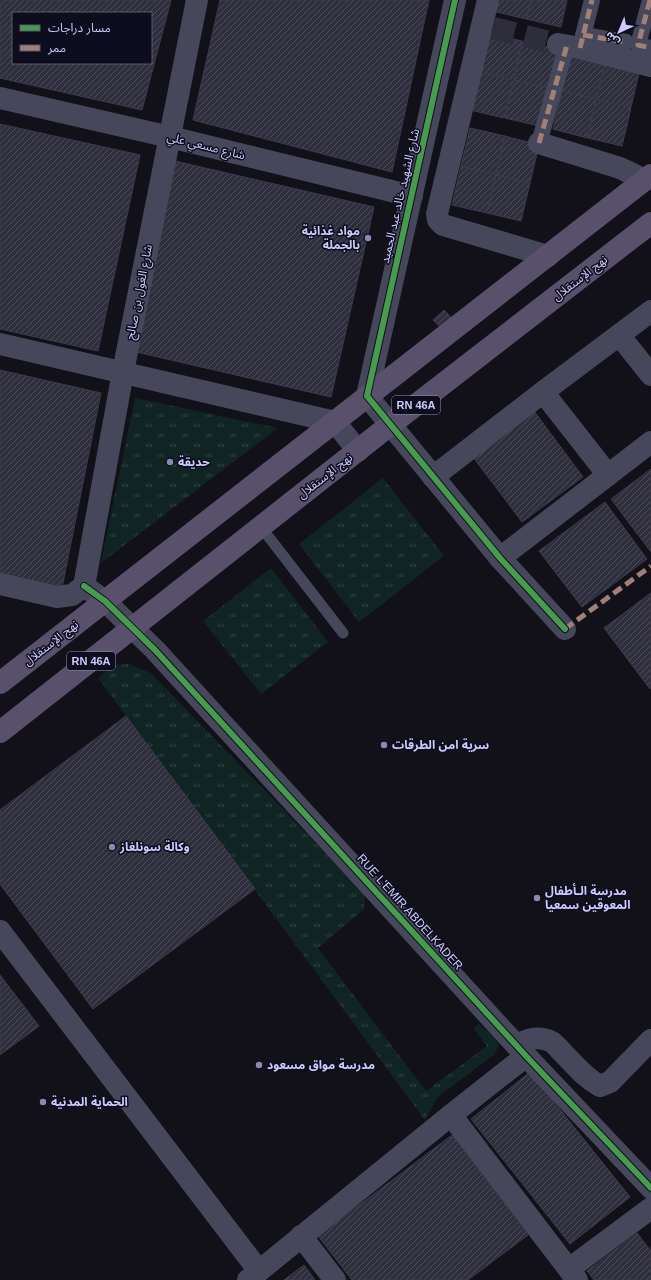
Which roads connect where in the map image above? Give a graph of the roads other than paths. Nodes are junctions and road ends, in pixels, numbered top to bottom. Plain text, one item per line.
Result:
1 (197, 0) edge
2 (455, 0) edge
3 (488, 0) edge
4 (592, 0) edge
5 (650, 0) edge
6 (626, 42) dead end
7 (572, 43) junction
8 (651, 48) edge
9 (651, 66) edge
10 (0, 98) edge
11 (170, 137) junction
12 (539, 143) joint
13 (648, 177) edge
14 (412, 196) junction
15 (651, 223) edge
16 (548, 256) junction
17 (651, 311) edge
18 (619, 335) junction
19 (0, 344) edge
20 (123, 372) junction
21 (651, 375) edge
22 (542, 392) junction
23 (367, 396) junction
24 (335, 422) junction
25 (390, 425) junction
26 (651, 442) edge
27 (358, 451) junction
28 (608, 475) junction
29 (433, 477) junction
30 (261, 526) junction
31 (500, 558) junction
32 (0, 584) edge
33 (84, 586) junction
34 (105, 601) junction
35 (133, 627) junction
36 (565, 629) dead end
37 (343, 633) dead end
38 (0, 683) edge
39 (0, 732) edge
40 (0, 931) edge
41 (651, 1040) edge
42 (522, 1051) junction
43 (451, 1115) junction
44 (651, 1188) edge
45 (651, 1208) edge
46 (301, 1236) junction
47 (573, 1274) edge
48 (254, 1275) edge
49 (335, 1280) edge

1 - 11 street, شارع الغول بن صالح
2 - 14 street, شارع الشهيد خالد عبد الحميد
3 - 16 street
4 - 7 street
5 - 8 street
6 - 7 street
7 - 9 street
7 - 12 street
10 - 11 street, شارع مسعي علي
11 - 14 street, شارع مسعي علي
11 - 20 street, شارع الغول بن صالح
12 - 13 street
13 - 16 main road, نهج الإستقلال / RN 46A
14 - 23 street, شارع الشهيد خالد عبد الحميد
15 - 25 main road, نهج الإستقلال / RN 46A
16 - 23 main road, نهج الإستقلال / RN 46A
17 - 18 street
18 - 21 street
18 - 22 street
19 - 20 street
20 - 24 street
20 - 33 street, شارع الغول بن صالح
22 - 28 street
22 - 29 street
23 - 24 main road, نهج الإستقلال / RN 46A
23 - 25 street
24 - 27 street
24 - 34 main road, نهج الإستقلال / RN 46A
25 - 27 main road, نهج الإستقلال / RN 46A
25 - 29 street
26 - 28 street
27 - 30 main road, نهج الإستقلال / RN 46A
28 - 31 street
29 - 31 street
30 - 35 main road, نهج الإستقلال / RN 46A
30 - 37 lane
31 - 36 street
32 - 33 street
33 - 34 street, RUE L'EMIR ABDELKADER
34 - 35 street, RUE L'EMIR ABDELKADER
34 - 38 main road, نهج الإستقلال / RN 46A
35 - 39 main road, نهج الإستقلال / RN 46A
35 - 42 street, RUE L'EMIR ABDELKADER
40 - 48 street
41 - 42 street
42 - 43 street
42 - 44 street, RUE L'EMIR ABDELKADER
43 - 46 street
43 - 47 street
45 - 47 street
46 - 48 street
46 - 49 street

